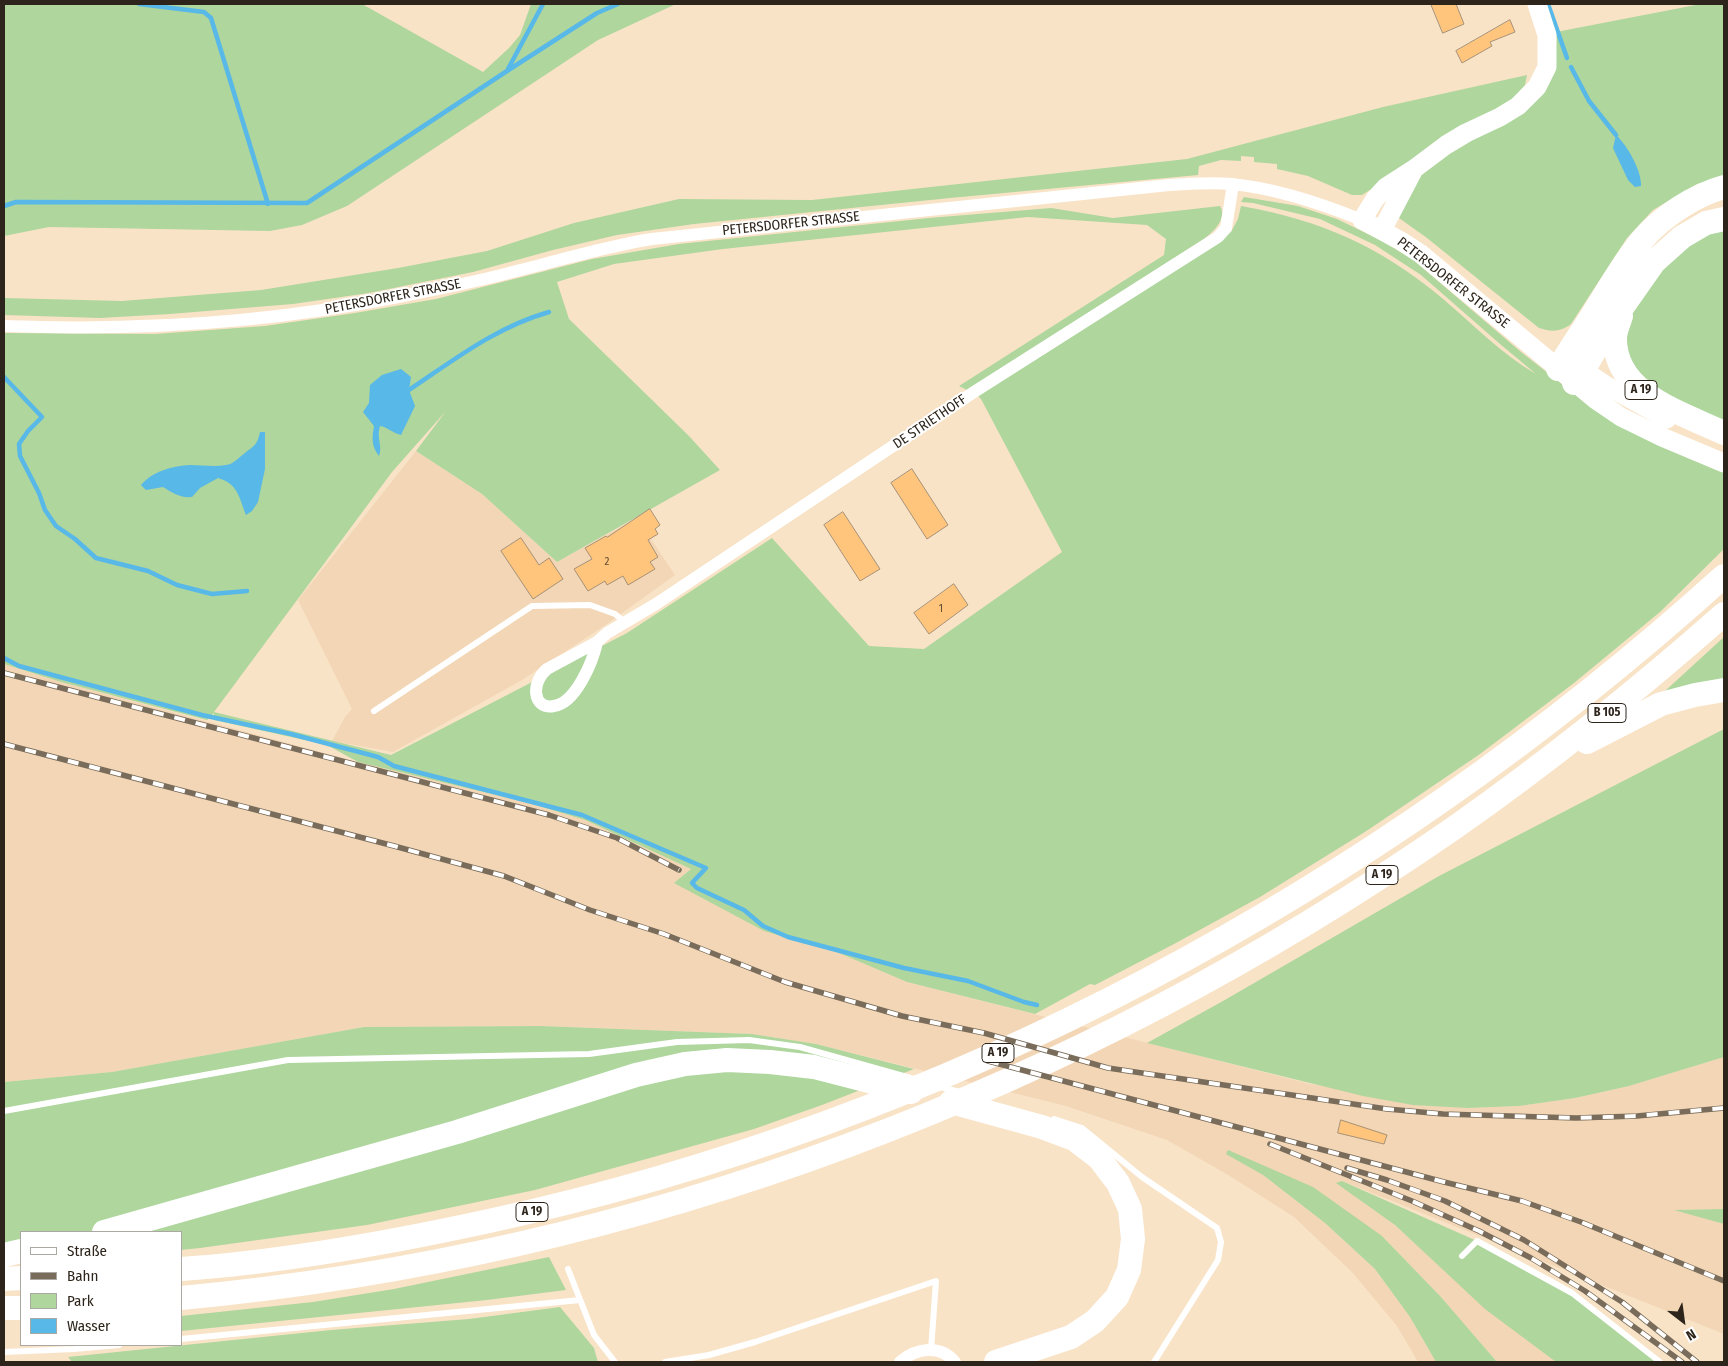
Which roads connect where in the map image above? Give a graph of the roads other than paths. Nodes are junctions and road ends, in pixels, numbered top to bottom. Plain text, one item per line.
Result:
1 (1537, 4) edge
2 (1414, 169) junction
3 (1233, 184) junction
4 (1724, 187) edge
5 (1724, 219) edge
6 (1362, 220) junction
7 (1382, 230) junction
8 (1623, 307) junction
9 (4, 326) edge
10 (1570, 370) junction
11 (1724, 433) edge
12 (1724, 442) edge
13 (1724, 463) edge
14 (1724, 576) edge
15 (1724, 614) edge
16 (626, 623) junction
17 (597, 642) junction
18 (1724, 690) edge
19 (374, 711) dead end
20 (1539, 766) junction
21 (979, 1098) dead end
22 (4, 1111) edge
23 (1044, 1117) dead end
24 (108, 1231) edge
25 (20, 1252) edge
26 (4, 1256) edge
27 (1462, 1256) dead end
28 (182, 1269) edge
29 (568, 1269) dead end
30 (20, 1278) edge
31 (4, 1279) edge
32 (182, 1298) edge
33 (580, 1300) junction
34 (4, 1308) edge
35 (20, 1308) edge
36 (182, 1339) edge
37 (108, 1346) edge
38 (932, 1350) junction
39 (4, 1352) edge
40 (615, 1362) edge
41 (665, 1362) edge
42 (900, 1362) edge
43 (955, 1362) edge
44 (996, 1362) edge
45 (1154, 1362) edge
46 (1660, 1362) edge

1 - 2 street
2 - 6 street
2 - 7 street
3 - 6 street, PETERSDORFER STRASSE
3 - 9 street, PETERSDORFER STRASSE
3 - 16 street, DE STRIETHOFF
4 - 10 highway
5 - 8 highway, A 19
6 - 7 street, PETERSDORFER STRASSE
7 - 10 street, PETERSDORFER STRASSE
8 - 10 highway, A 19
8 - 11 highway, A 19
10 - 12 street, PETERSDORFER STRASSE
10 - 13 street, PETERSDORFER STRASSE
14 - 28 highway, A 19
15 - 20 highway, B 105
16 - 17 street, DE STRIETHOFF
16 - 19 lane
17 - 17 street, DE STRIETHOFF
18 - 20 highway
20 - 32 highway, A 19
21 - 22 lane
23 - 45 lane
24 - 44 highway
25 - 26 highway
27 - 46 lane
29 - 33 lane
30 - 31 highway
33 - 36 lane
33 - 40 lane
34 - 35 highway
37 - 39 lane
38 - 41 lane
38 - 42 street
38 - 43 street

